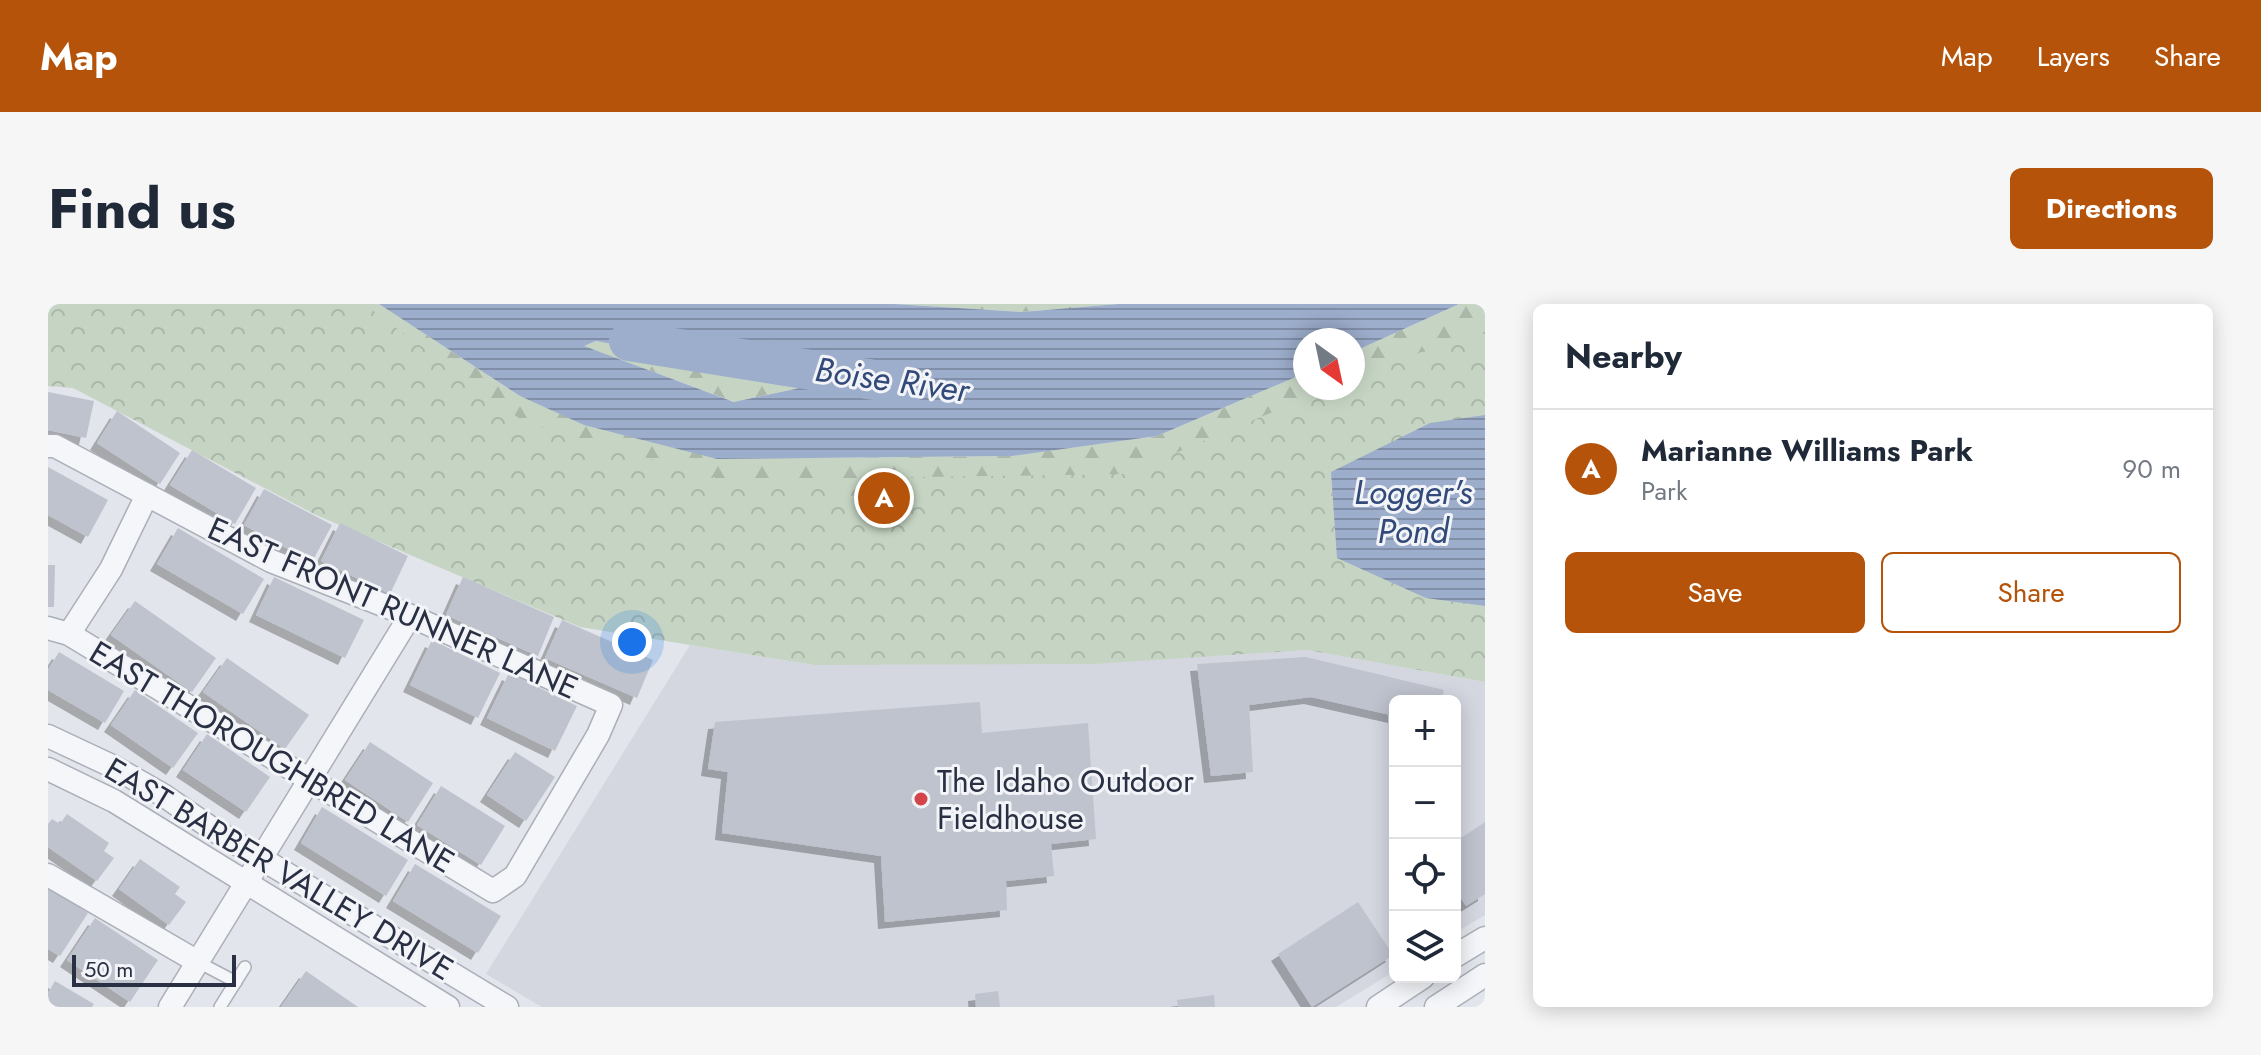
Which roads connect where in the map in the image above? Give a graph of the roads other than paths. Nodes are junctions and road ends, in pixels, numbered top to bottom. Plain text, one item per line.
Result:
1 (48, 446) edge
2 (147, 495) junction
3 (410, 616) junction
4 (58, 631) edge
5 (48, 736) edge
6 (48, 769) edge
7 (310, 781) junction
8 (263, 858) junction
9 (48, 875) edge
10 (247, 883) junction
11 (493, 891) joint
12 (1485, 938) edge
13 (1461, 952) edge
14 (198, 962) junction
15 (245, 967) dead end
16 (1485, 975) edge
17 (236, 982) junction
18 (1414, 983) edge
19 (170, 1007) edge
20 (220, 1007) edge
21 (448, 1007) edge
22 (507, 1007) edge
23 (1378, 1007) edge
24 (1436, 1007) edge

1 - 2 street, EAST FRONT RUNNER LANE
2 - 3 street, EAST FRONT RUNNER LANE
2 - 4 street
3 - 7 street
3 - 11 street, EAST FRONT RUNNER LANE
4 - 7 street, EAST THOROUGHBRED LANE
5 - 8 street, EAST BARBER VALLEY DRIVE
6 - 10 street, EAST BARBER VALLEY DRIVE
7 - 8 street
7 - 11 street, EAST THOROUGHBRED LANE
8 - 10 street
8 - 22 street, EAST BARBER VALLEY DRIVE
9 - 14 street
10 - 14 street
10 - 21 street, EAST BARBER VALLEY DRIVE
12 - 13 street
14 - 17 lane
14 - 19 street
15 - 17 lane
16 - 24 street
17 - 20 lane
18 - 23 street

